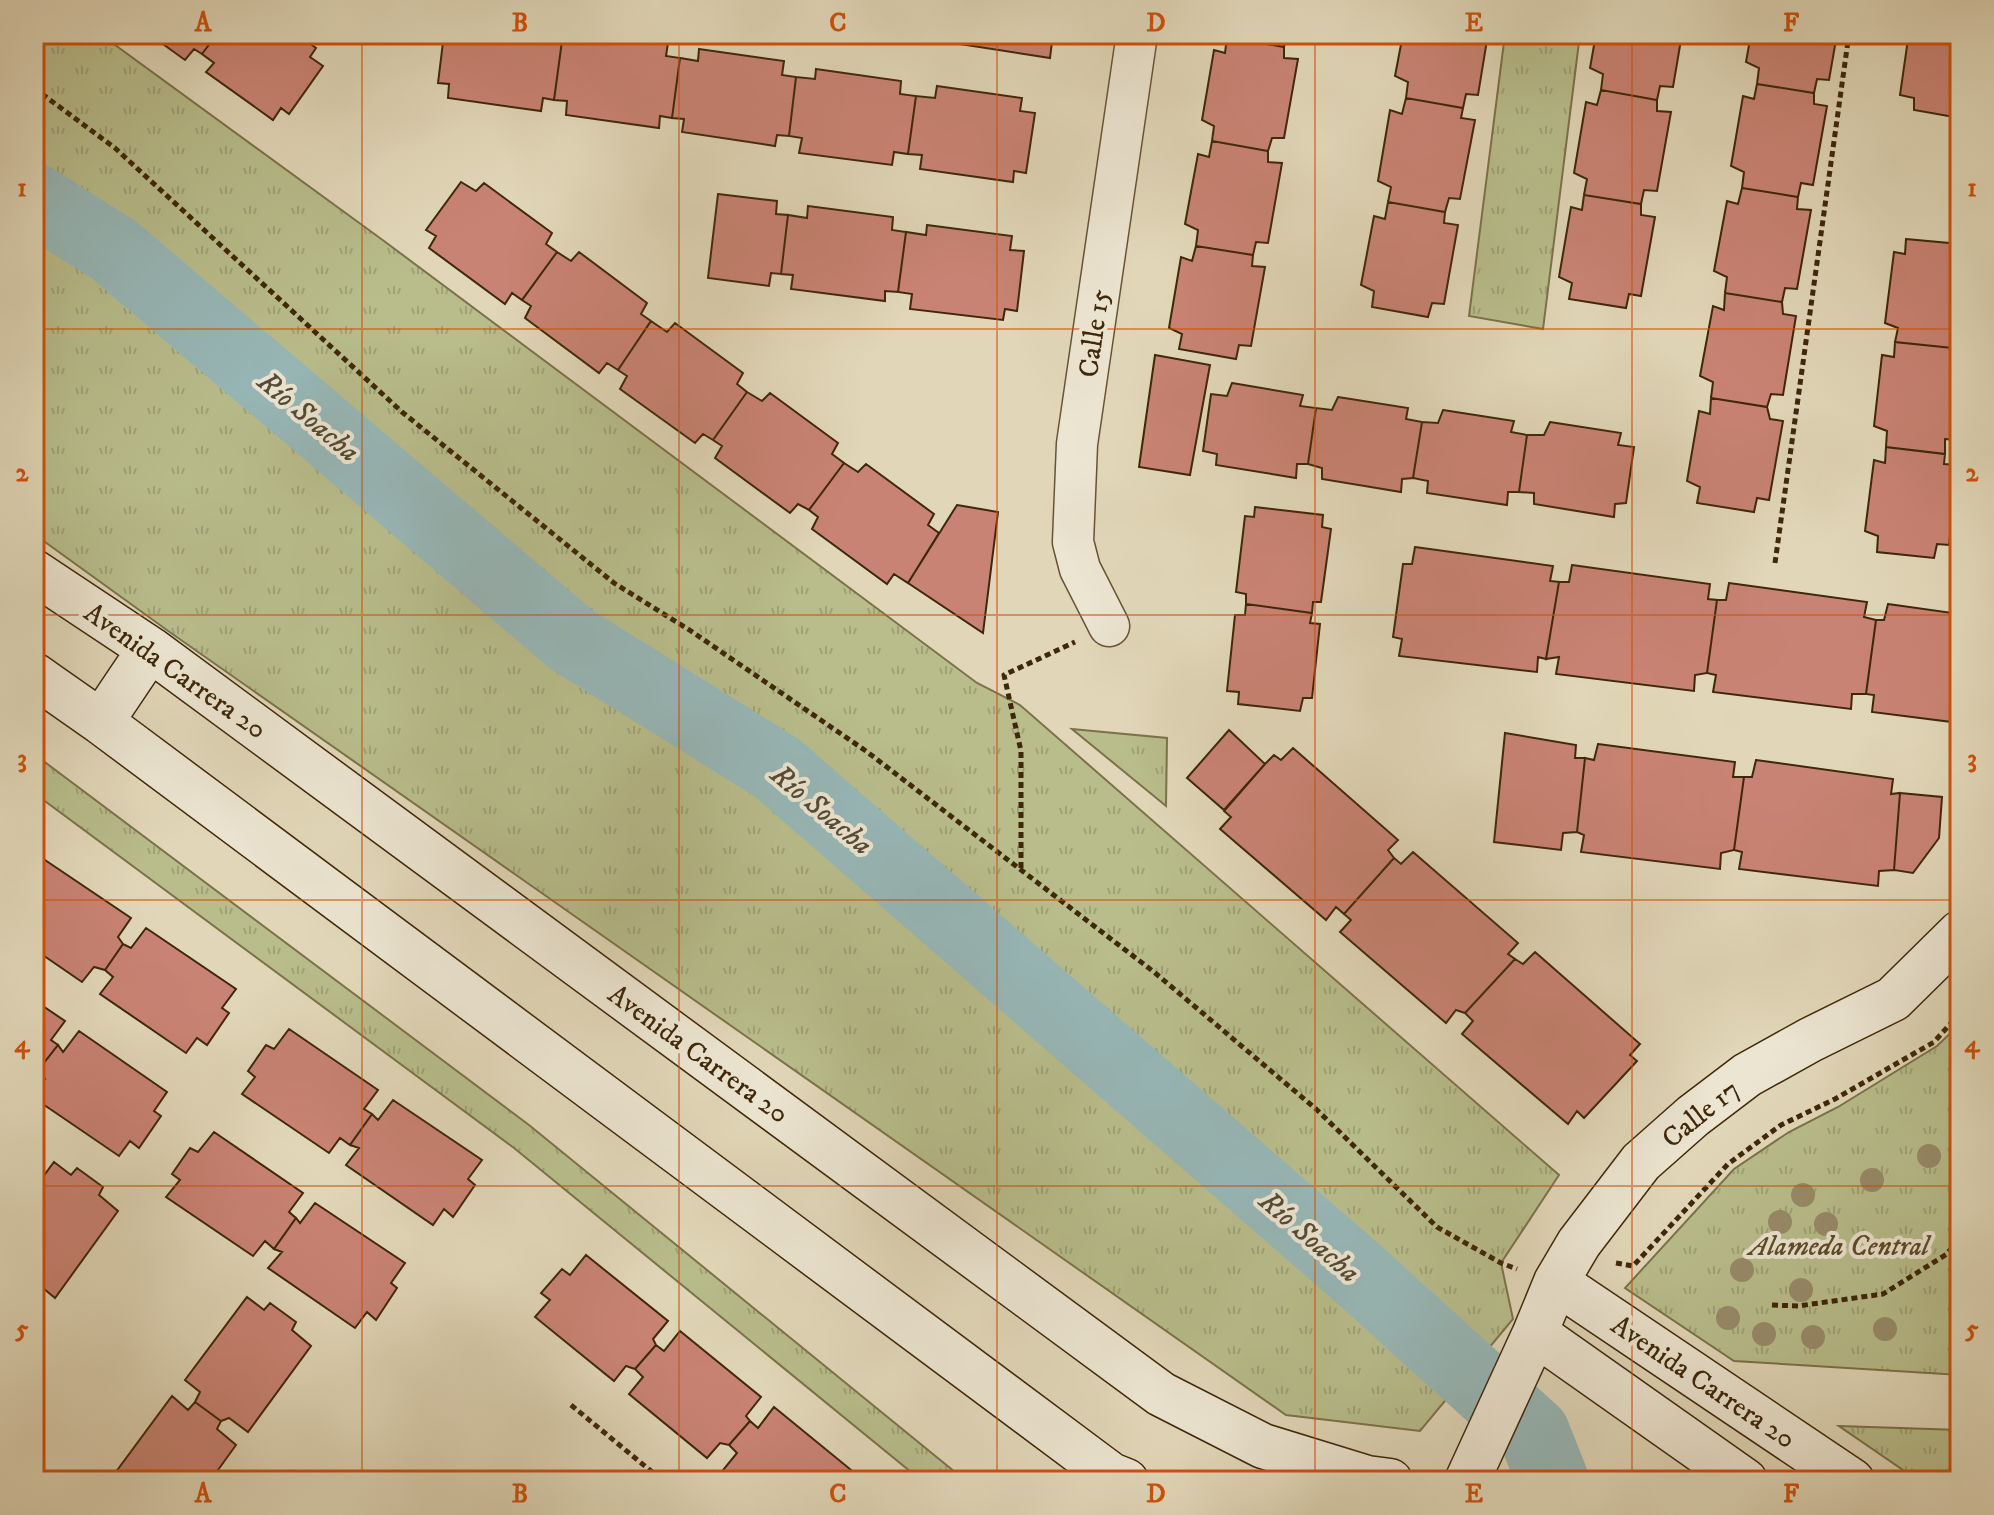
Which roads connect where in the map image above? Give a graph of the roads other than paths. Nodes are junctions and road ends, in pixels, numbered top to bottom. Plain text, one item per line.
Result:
1 (1137, 34) edge
2 (34, 572) edge
3 (1109, 626) road end
4 (150, 649) junction
5 (34, 675) edge
6 (101, 722) junction
7 (1960, 933) edge
8 (1556, 1282) junction
9 (1527, 1350) junction
10 (1119, 1479) edge
11 (1390, 1481) edge
12 (1467, 1481) edge
13 (1745, 1481) edge
14 (1852, 1481) edge

1 - 3 street, Calle 15
2 - 4 street, Avenida Carrera 20
4 - 6 street
4 - 11 street, Avenida Carrera 20
5 - 6 street
6 - 10 street
7 - 8 street, Calle 17
8 - 9 street, Calle 17
8 - 14 street, Avenida Carrera 20
9 - 12 street, Calle 17
9 - 13 street, Avenida Carrera 20

